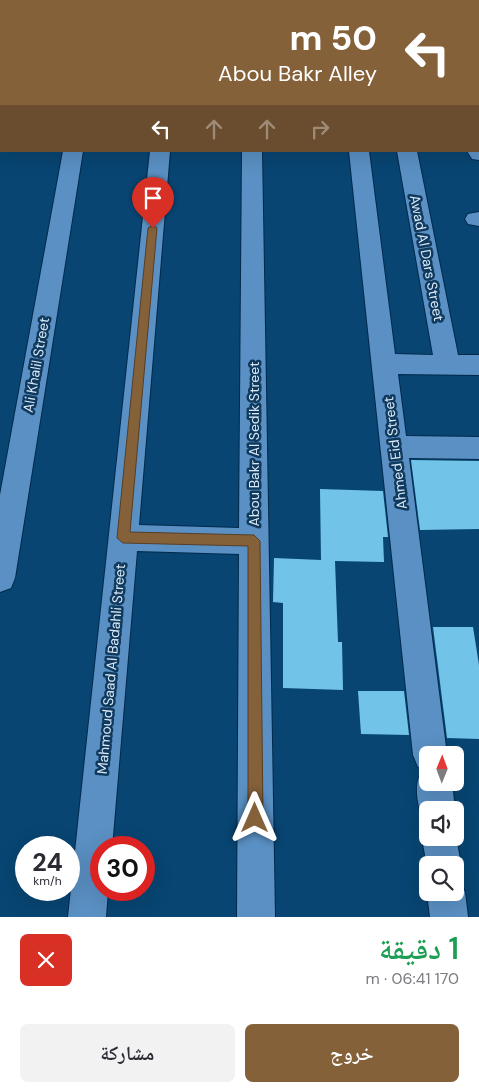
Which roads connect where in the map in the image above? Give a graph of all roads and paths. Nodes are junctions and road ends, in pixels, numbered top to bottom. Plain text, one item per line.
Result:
1 (73, 152) edge
2 (160, 152) edge
3 (252, 152) edge
4 (359, 152) edge
5 (407, 152) edge
6 (384, 364) junction
7 (447, 364) junction
8 (479, 365) edge
9 (394, 447) junction
10 (479, 448) edge
11 (123, 538) junction
12 (254, 541) junction
13 (0, 578) edge
14 (429, 746) edge
15 (447, 901) edge
16 (87, 917) edge
17 (256, 917) edge
18 (449, 917) edge

1 - 13 street, Ali Khalil Street
2 - 11 street, Mahmoud Saad Al Badahli Street
3 - 12 street, Abou Bakr Al Sedik Street
4 - 6 street, Ahmed Eid Street
5 - 7 street, Awad Al Dars Street
6 - 7 street
6 - 9 street, Ahmed Eid Street
7 - 8 street
9 - 10 street
9 - 14 street, Ahmed Eid Street
11 - 12 street
11 - 16 street, Mahmoud Saad Al Badahli Street
12 - 17 street, Abou Bakr Al Sedik Street
15 - 18 street

